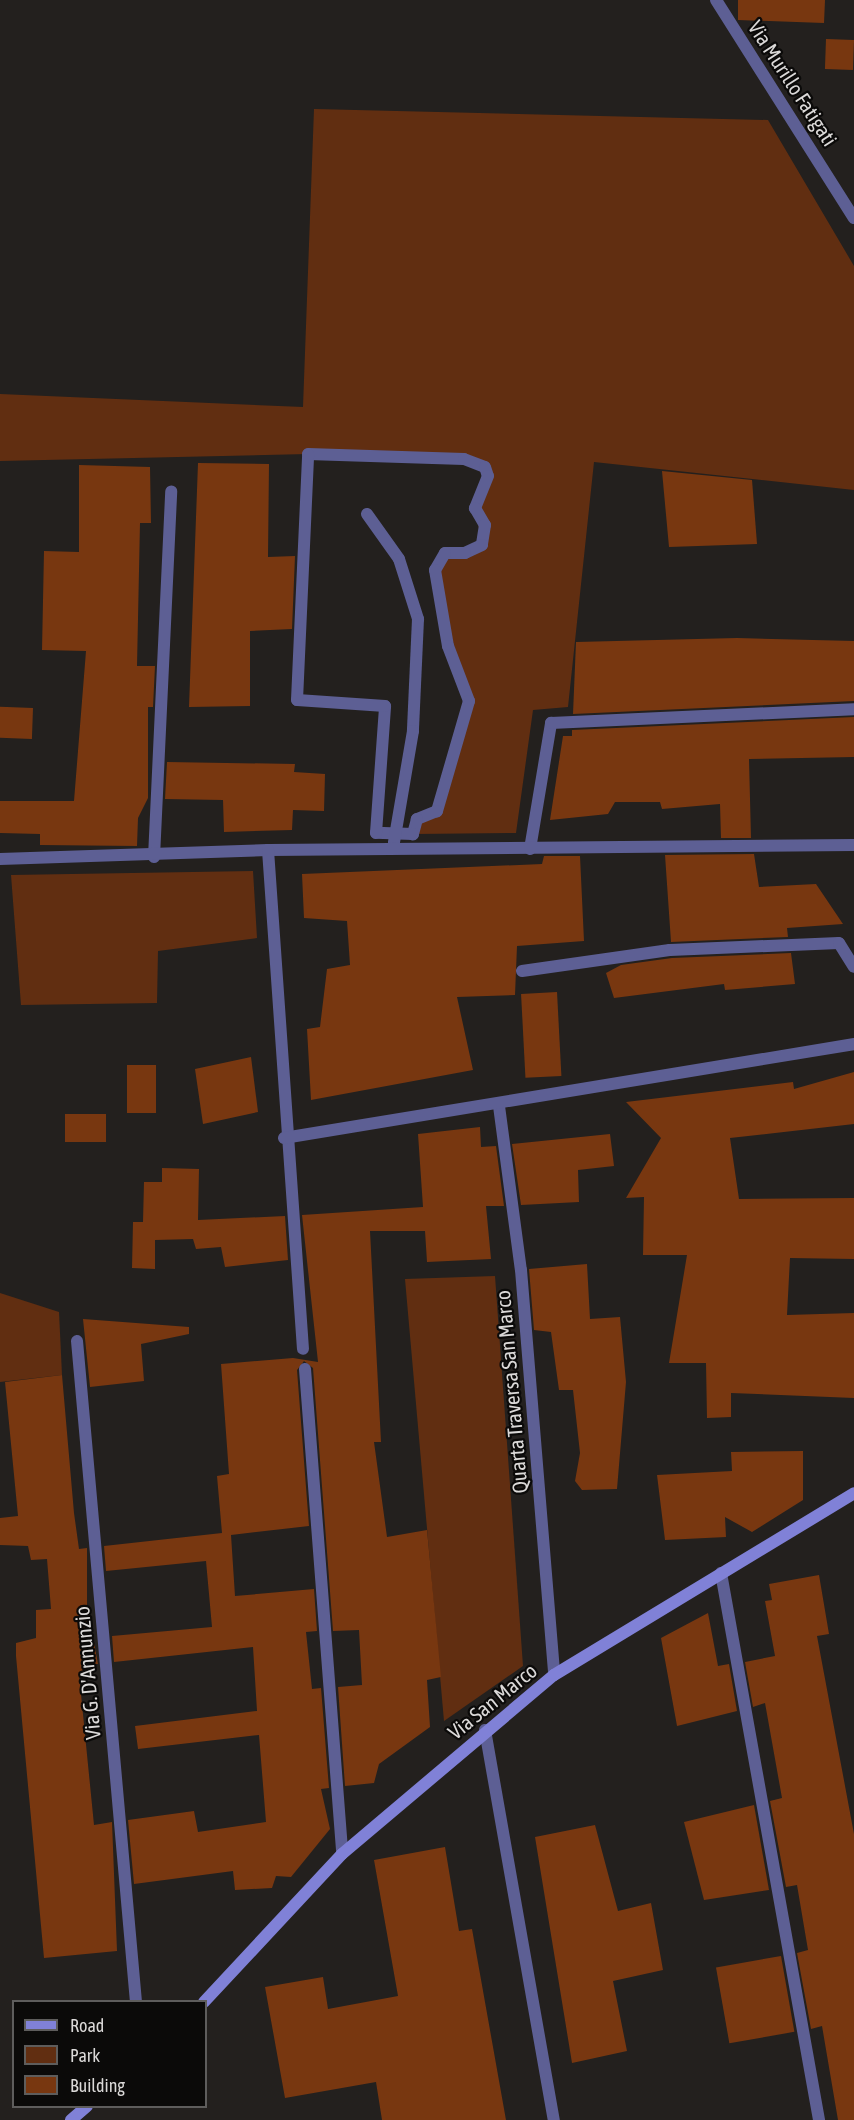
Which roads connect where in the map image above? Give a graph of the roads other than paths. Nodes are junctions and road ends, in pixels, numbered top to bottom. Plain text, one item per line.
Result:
1 (717, 0) edge
2 (848, 195) edge
3 (854, 218) edge
4 (171, 491) dead end
5 (367, 514) dead end
6 (297, 700) joint
7 (854, 709) edge
8 (854, 845) edge
9 (393, 846) junction
10 (530, 849) junction
11 (268, 850) junction
12 (154, 857) junction
13 (0, 859) edge
14 (854, 967) edge
15 (522, 971) dead end
16 (854, 1044) edge
17 (499, 1106) junction
18 (284, 1138) junction
19 (77, 1341) dead end
20 (303, 1349) dead end
21 (305, 1369) dead end
22 (854, 1492) edge
23 (721, 1573) junction
24 (554, 1675) junction
25 (485, 1730) junction
26 (342, 1854) junction
27 (136, 2000) edge
28 (205, 2000) edge
29 (85, 2108) edge
30 (71, 2120) edge
31 (554, 2120) edge
32 (819, 2120) edge

1 - 2 street, Via Murillo Fatigati
2 - 3 street, Via Murillo Fatigati
4 - 12 street
5 - 9 street
6 - 6 street
7 - 10 street
8 - 10 street
9 - 10 street
9 - 11 street
11 - 12 street
11 - 18 street
12 - 13 street
14 - 15 street
16 - 17 street
17 - 18 street
17 - 24 street, Quarta Traversa San Marco
18 - 20 street
19 - 27 street, Via G. D'Annunzio
21 - 26 street
22 - 23 main road, Via San Marco
23 - 24 main road, Via San Marco
23 - 32 street
24 - 25 main road, Via San Marco
25 - 26 main road, Via San Marco
25 - 31 street
26 - 28 main road, Via San Marco
29 - 30 main road

